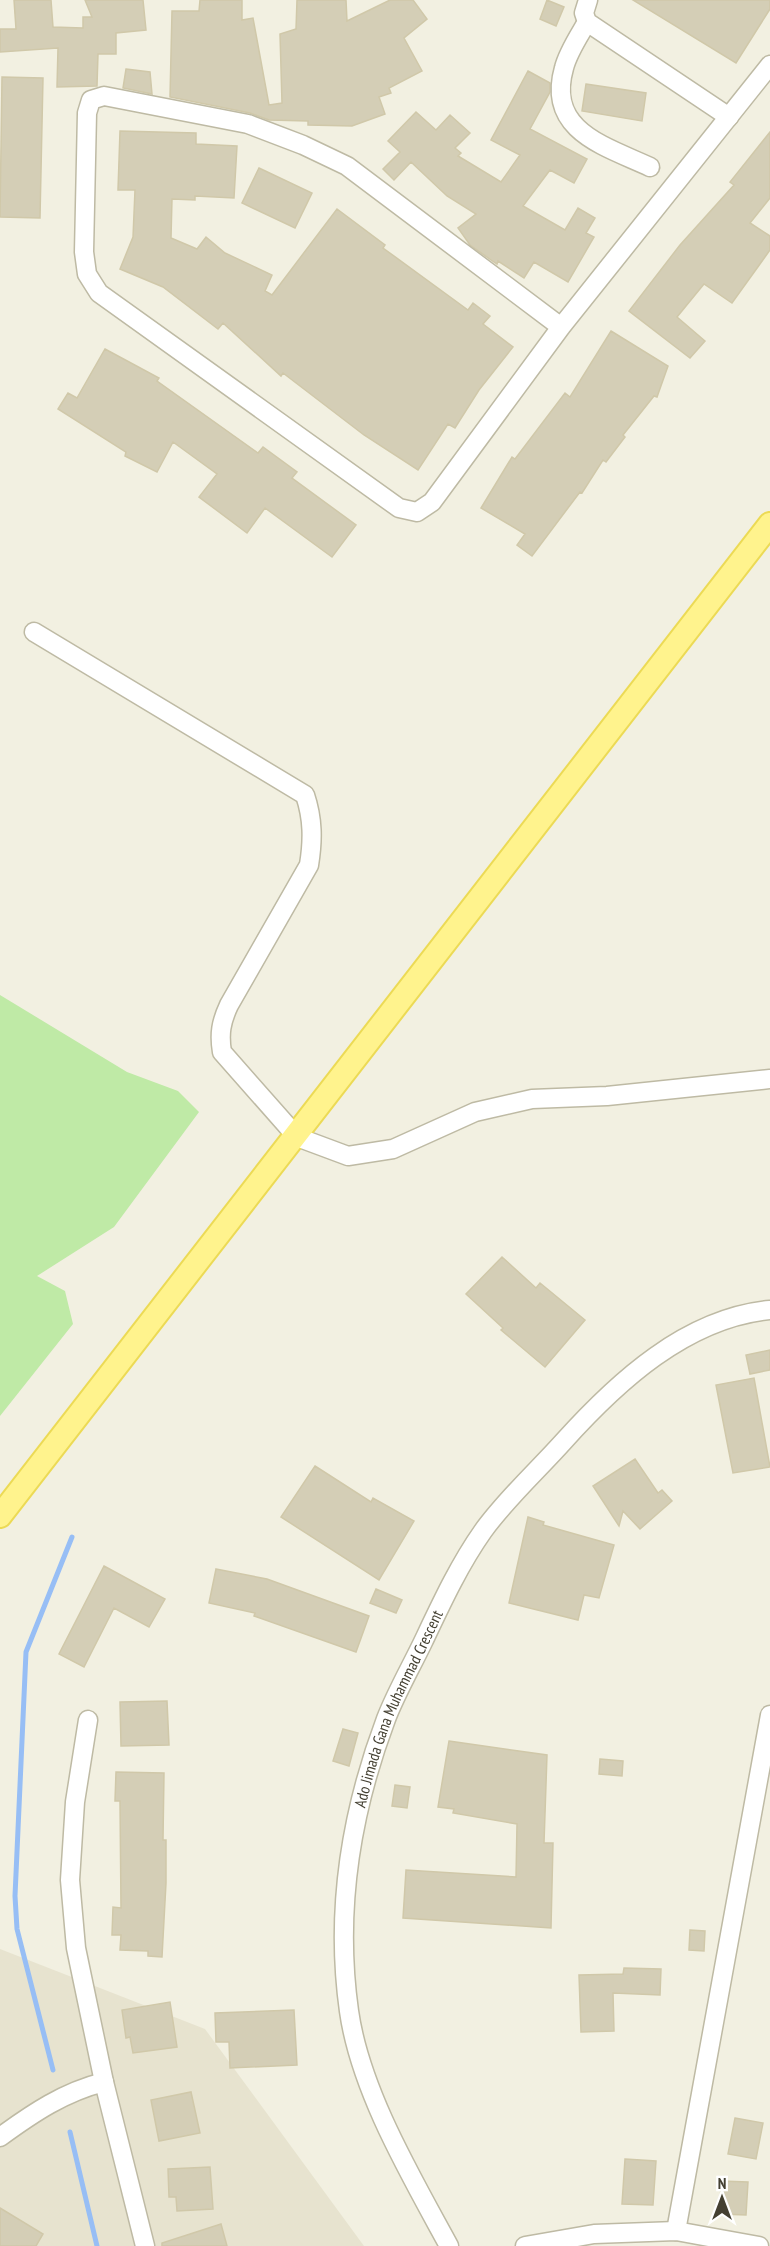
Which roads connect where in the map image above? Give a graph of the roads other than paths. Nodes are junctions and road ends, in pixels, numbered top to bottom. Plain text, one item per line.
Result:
1 (588, 0) edge
2 (587, 22) junction
3 (770, 64) edge
4 (729, 117) junction
5 (650, 167) dead end
6 (561, 327) junction
7 (770, 524) edge
8 (34, 632) dead end
9 (770, 1078) edge
10 (297, 1137) junction
11 (770, 1310) edge
12 (0, 1516) edge
13 (770, 1715) edge
14 (88, 1720) dead end
15 (104, 2082) junction
16 (0, 2137) edge
17 (676, 2231) junction
18 (145, 2246) edge
19 (449, 2246) edge
20 (525, 2246) edge
21 (759, 2246) edge

1 - 2 street
2 - 4 street
2 - 5 street
3 - 4 street
4 - 6 street
6 - 6 street
7 - 10 main road
8 - 10 street
9 - 10 street
10 - 12 main road
11 - 19 street, Ado Jimada Gana Muhammad Crescent
13 - 17 street
14 - 15 street
15 - 16 street
15 - 18 street
17 - 20 street
17 - 21 street

